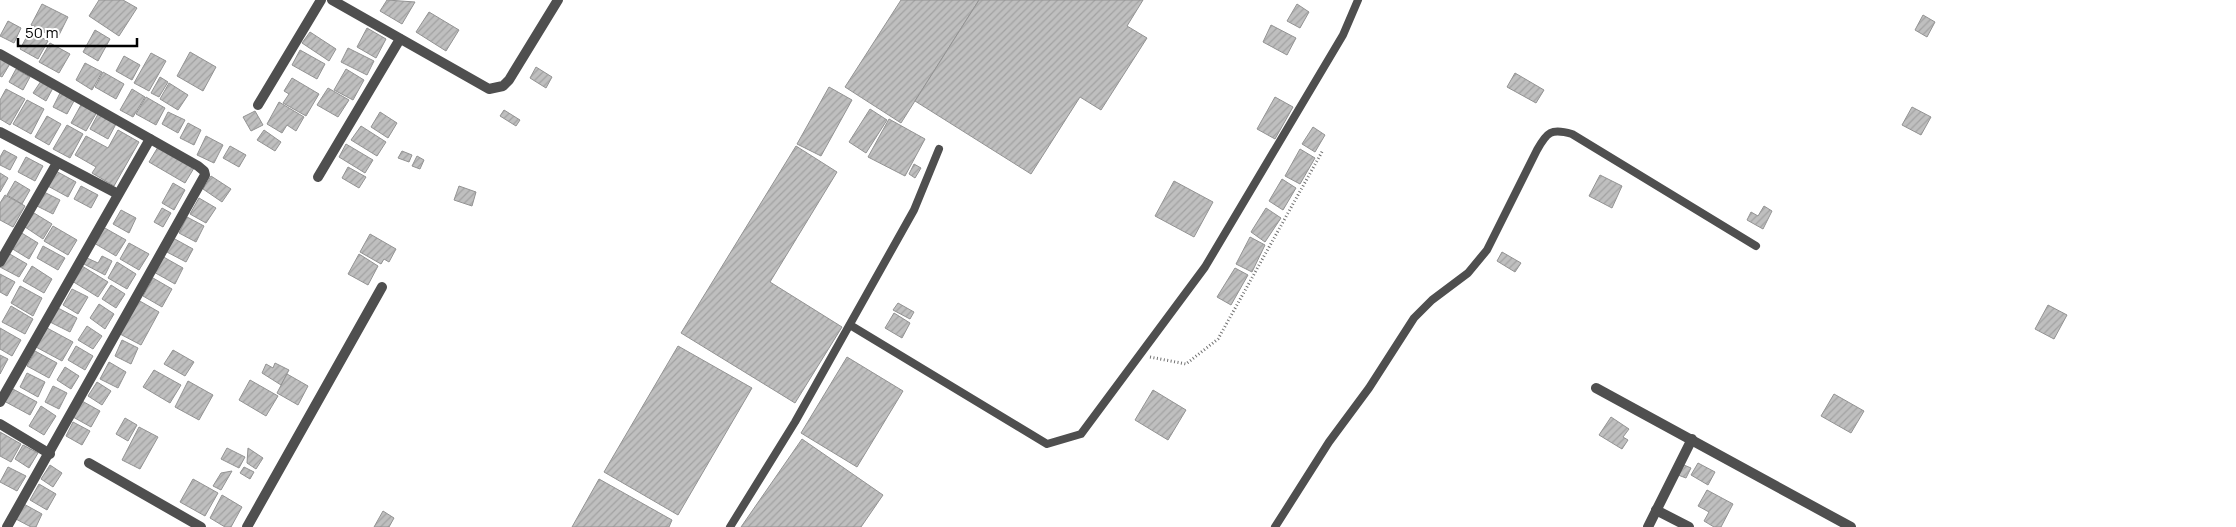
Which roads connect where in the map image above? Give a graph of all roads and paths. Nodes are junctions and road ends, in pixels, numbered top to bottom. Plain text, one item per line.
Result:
1 (321, 0) edge
2 (332, 0) edge
3 (558, 0) edge
4 (1358, 0) edge
5 (400, 39) junction
6 (0, 54) edge
7 (258, 105) dead end
8 (1, 134) edge
9 (150, 139) junction
10 (939, 149) dead end
11 (1323, 150) dead end
12 (57, 163) junction
13 (318, 177) dead end
14 (118, 194) junction
15 (1756, 246) dead end
16 (0, 262) edge
17 (382, 287) dead end
18 (850, 325) junction
19 (1140, 355) junction
20 (1596, 388) dead end
21 (0, 402) edge
22 (0, 424) edge
23 (1692, 440) junction
24 (50, 454) junction
25 (89, 463) dead end
26 (1656, 510) junction
27 (7, 527) edge
28 (201, 527) edge
29 (247, 527) edge
30 (730, 527) edge
31 (1275, 527) edge
32 (1648, 527) edge
33 (1689, 527) edge
34 (1851, 527) edge

1 - 7 street
2 - 5 street
3 - 5 street
4 - 19 lane
5 - 13 street
6 - 9 street
8 - 12 street
9 - 14 street
9 - 24 street
10 - 18 lane
11 - 19 path
12 - 14 street
12 - 16 street
14 - 21 street
15 - 31 lane
17 - 29 street
18 - 19 lane
18 - 30 lane
20 - 23 street
22 - 24 street
23 - 26 street
23 - 34 street
24 - 27 street
25 - 28 street
26 - 32 street
26 - 33 street

